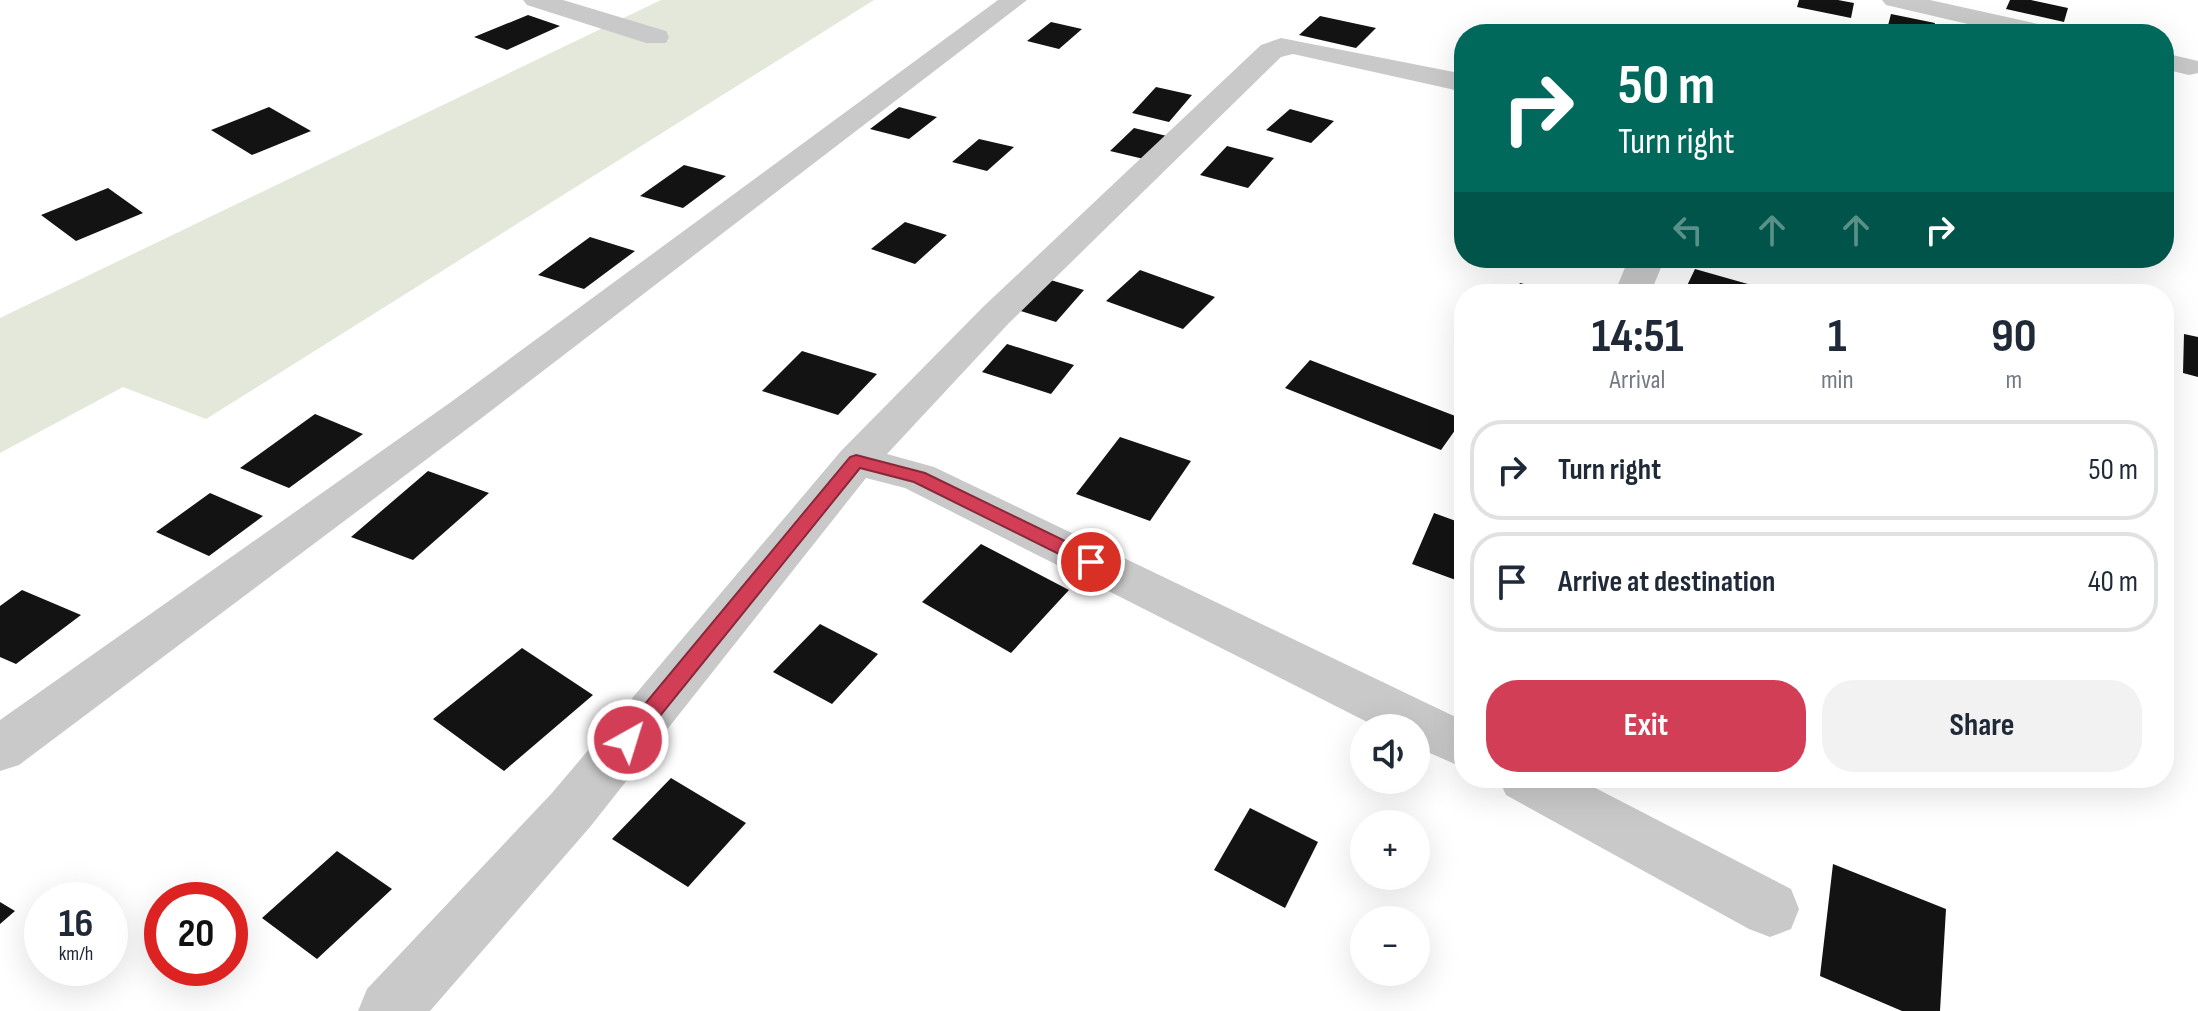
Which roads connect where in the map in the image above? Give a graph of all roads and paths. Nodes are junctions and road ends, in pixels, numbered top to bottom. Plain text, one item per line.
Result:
1 (536, 0) edge
2 (1014, 0) edge
3 (1895, 0) edge
4 (2002, 24) edge
5 (656, 37) dead end
6 (1454, 81) edge
7 (856, 461) junction
8 (1454, 741) edge
9 (0, 749) edge
10 (1544, 788) edge
11 (1770, 909) dead end
12 (389, 1011) edge

1 - 5 lane
2 - 9 lane
3 - 4 lane
6 - 7 lane
7 - 8 lane
7 - 12 lane
10 - 11 lane

